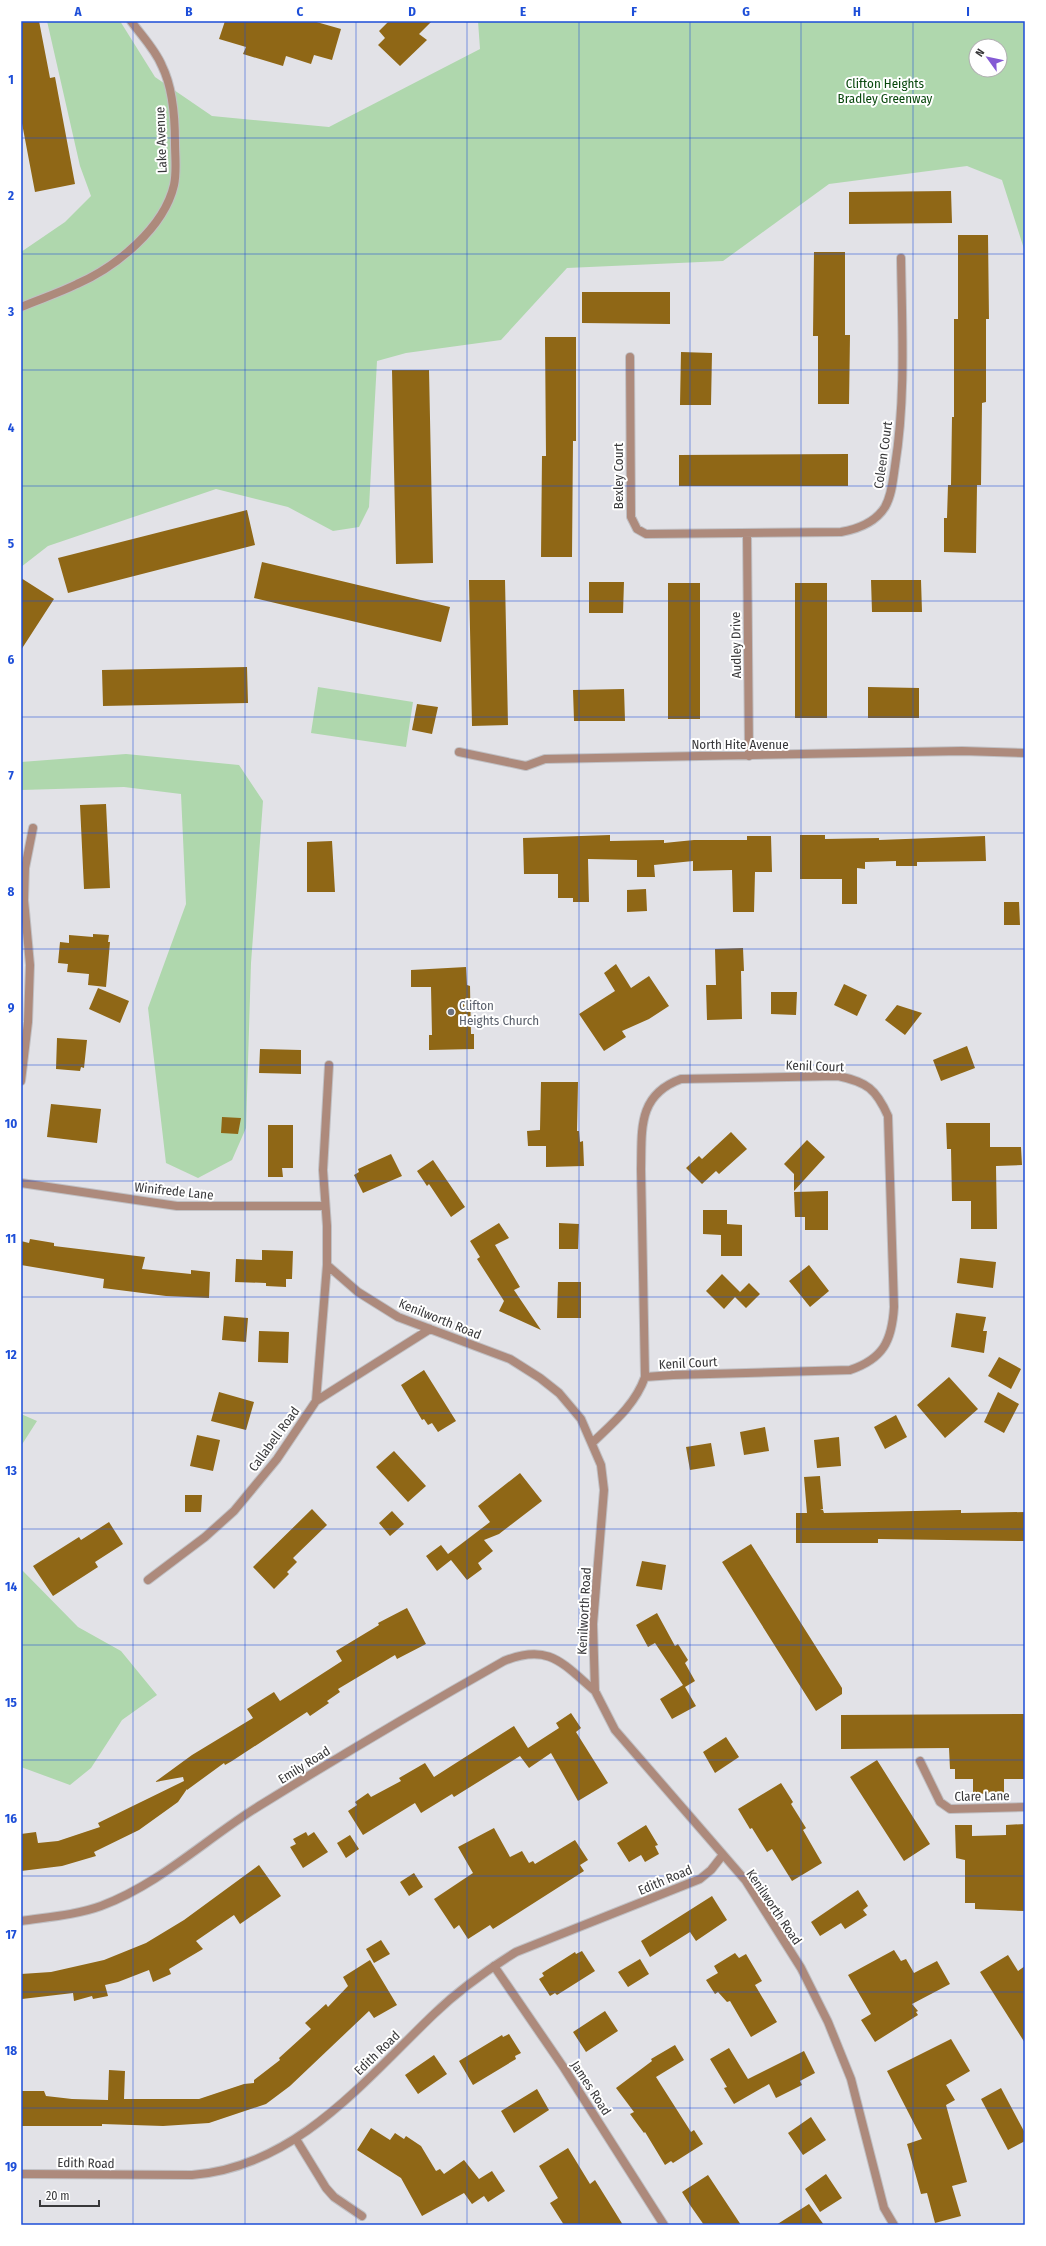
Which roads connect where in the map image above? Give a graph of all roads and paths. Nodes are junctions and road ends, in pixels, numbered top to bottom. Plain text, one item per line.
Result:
1 (131, 21) edge
2 (901, 258) dead end
3 (21, 307) edge
4 (630, 357) dead end
5 (747, 533) junction
6 (459, 752) dead end
7 (1025, 753) edge
8 (749, 756) junction
9 (33, 828) dead end
10 (24, 931) edge
11 (329, 1065) dead end
12 (21, 1081) edge
13 (21, 1183) edge
14 (325, 1206) junction
15 (327, 1265) junction
16 (430, 1329) junction
17 (645, 1377) junction
18 (316, 1401) junction
19 (592, 1443) junction
20 (148, 1580) dead end
21 (594, 1691) junction
22 (920, 1761) dead end
23 (1025, 1808) edge
24 (722, 1856) junction
25 (21, 1921) edge
26 (494, 1966) junction
27 (296, 2139) junction
28 (21, 2174) edge
29 (362, 2216) dead end
30 (664, 2225) edge
31 (894, 2225) edge

1 - 3 street, Lake Avenue
2 - 5 street, Coleen Court
4 - 5 street, Bexley Court
5 - 8 street, Audley Drive
6 - 8 street, North Hite Avenue
7 - 8 street, North Hite Avenue
9 - 10 street
10 - 12 street
11 - 14 street
13 - 14 street, Winifrede Lane
14 - 15 street
15 - 16 street, Kenilworth Road
15 - 18 street, Callabell Road
16 - 18 street
16 - 19 street, Kenilworth Road
17 - 17 street, Kenil Court
17 - 19 street, Kenil Court
18 - 20 street, Callabell Road
19 - 21 street, Kenilworth Road
21 - 24 street, Kenilworth Road
21 - 25 street, Emily Road
22 - 23 street, Clare Lane
24 - 26 street, Edith Road
24 - 31 street, Kenilworth Road
26 - 27 street, Edith Road
26 - 30 street, James Road
27 - 28 street, Edith Road
27 - 29 street

